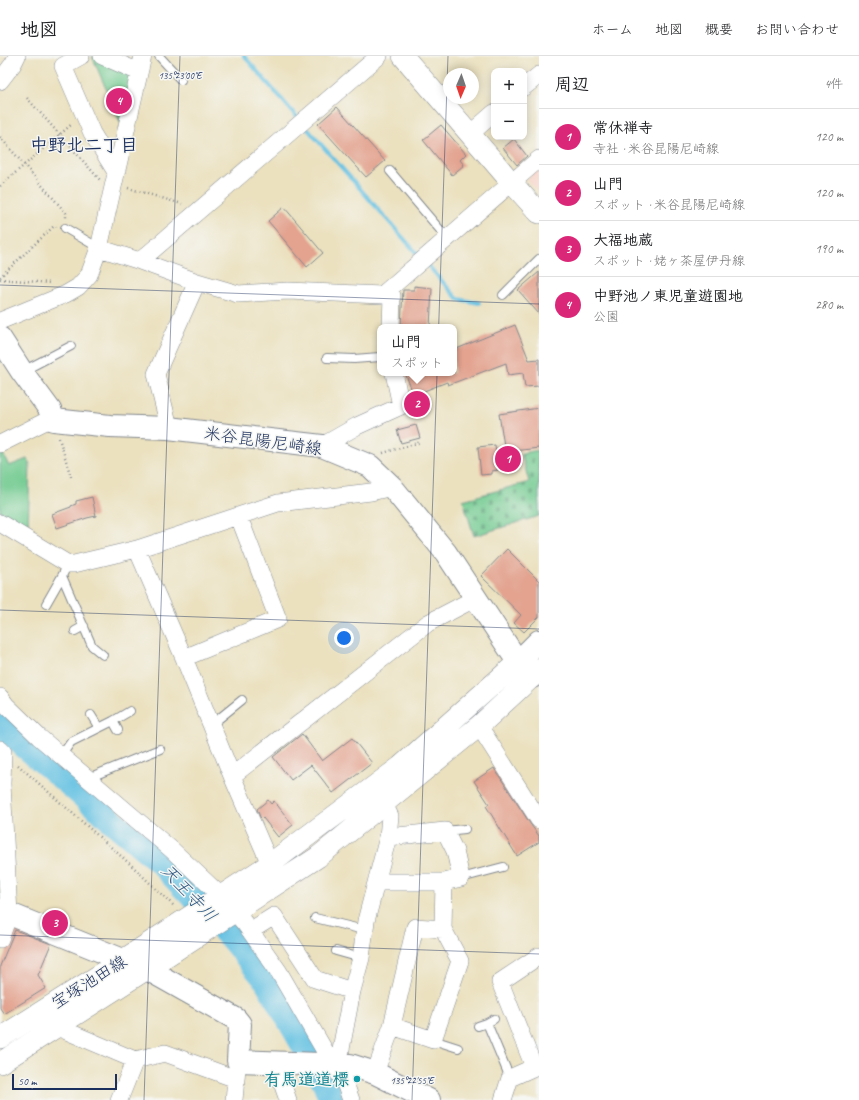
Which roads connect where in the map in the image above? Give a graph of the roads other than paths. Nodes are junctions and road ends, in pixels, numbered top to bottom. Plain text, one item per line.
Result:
1 (17, 56) edge
2 (81, 56) edge
3 (102, 56) edge
4 (159, 56) edge
5 (378, 56) edge
6 (403, 56) edge
7 (141, 64) edge
8 (539, 75) edge
9 (181, 80) dead end
10 (0, 81) edge
11 (527, 85) edge
12 (491, 116) edge
13 (470, 134) junction
14 (539, 159) edge
15 (390, 171) dead end
16 (114, 181) junction
17 (512, 183) junction
18 (537, 206) edge
19 (65, 228) road end
20 (447, 238) junction
21 (99, 248) junction
22 (539, 259) edge
23 (140, 261) junction
24 (197, 282) junction
25 (390, 288) junction
26 (503, 294) dead end
27 (0, 320) edge
28 (391, 324) edge
29 (71, 346) dead end
30 (3, 351) edge
31 (377, 357) edge
32 (327, 358) dead end
33 (22, 372) junction
34 (395, 376) edge
35 (54, 420) junction
36 (168, 428) junction
37 (0, 444) edge
38 (322, 446) junction
39 (392, 487) junction
40 (239, 517) junction
41 (0, 523) edge
42 (137, 549) junction
43 (65, 570) junction
44 (476, 598) junction
45 (46, 604) dead end
46 (84, 626) junction
47 (75, 631) dead end
48 (539, 641) edge
49 (103, 655) dead end
50 (184, 658) junction
51 (532, 673) edge
52 (0, 697) edge
53 (242, 700) dead end
54 (130, 711) dead end
55 (91, 715) dead end
56 (113, 721) junction
57 (211, 726) junction
58 (479, 726) junction
59 (99, 728) junction
60 (118, 730) dead end
61 (160, 749) dead end
62 (1, 750) edge
63 (61, 756) junction
64 (232, 776) junction
65 (88, 778) junction
66 (1, 784) edge
67 (384, 804) junction
68 (539, 820) edge
69 (2, 824) edge
70 (465, 829) dead end
71 (445, 832) junction
72 (388, 838) junction
73 (270, 864) junction
74 (503, 867) dead end
75 (3, 869) edge
76 (461, 878) junction
77 (377, 882) junction
78 (444, 882) junction
79 (218, 897) junction
80 (4, 912) edge
81 (232, 913) junction
82 (315, 918) dead end
83 (443, 929) junction
84 (364, 930) junction
85 (250, 931) junction
86 (0, 939) edge
87 (336, 951) dead end
88 (539, 956) edge
89 (361, 958) junction
90 (123, 960) junction
91 (147, 969) junction
92 (315, 979) junction
93 (288, 987) junction
94 (352, 991) junction
95 (392, 1026) junction
96 (478, 1026) dead end
97 (57, 1027) junction
98 (0, 1038) edge
99 (433, 1040) junction
100 (458, 1048) dead end
101 (135, 1060) junction
102 (0, 1063) edge
103 (275, 1063) junction
104 (332, 1065) junction
105 (537, 1066) edge
106 (237, 1070) junction
107 (374, 1073) junction
108 (510, 1078) junction
109 (417, 1097) edge
110 (119, 1100) edge
111 (234, 1100) edge
112 (288, 1100) edge
113 (351, 1100) edge
114 (503, 1100) edge

1 - 10 street
2 - 16 street
3 - 7 street
4 - 9 lane
5 - 23 street
6 - 13 street
7 - 16 street
8 - 11 street
12 - 13 street
13 - 17 street
14 - 17 street
15 - 20 lane
16 - 21 street
17 - 18 street
17 - 20 street
19 - 21 lane
20 - 25 street
21 - 23 street
21 - 27 street
22 - 26 lane
23 - 24 street
24 - 25 street
24 - 36 street
25 - 28 street
29 - 33 lane
30 - 33 main road
31 - 32 lane
33 - 35 main road
34 - 38 street
35 - 36 main road, 米谷昆陽尼崎線
35 - 37 street
36 - 38 main road, 米谷昆陽尼崎線
38 - 39 main road, 米谷昆陽尼崎線
39 - 40 street
39 - 44 main road, 米谷昆陽尼崎線
40 - 42 street
40 - 50 street
41 - 43 street
42 - 43 street
42 - 50 street
43 - 45 lane
43 - 46 lane
44 - 51 main road, 米谷昆陽尼崎線
44 - 64 street
46 - 47 lane
46 - 49 lane
48 - 51 main road
50 - 57 street
51 - 58 street
51 - 73 street, 宝塚池田線
52 - 63 street
53 - 57 lane
54 - 56 lane
55 - 59 lane
56 - 59 lane
56 - 60 lane
57 - 64 street
58 - 67 street
58 - 68 street
59 - 63 lane
61 - 65 lane
62 - 66 street
63 - 65 street
64 - 73 street
65 - 79 street
66 - 69 street
67 - 72 street
67 - 81 street
69 - 75 street
70 - 71 lane
71 - 72 street
71 - 76 street
72 - 77 street
73 - 79 street, 宝塚池田線
74 - 76 lane
75 - 80 street
76 - 78 street
77 - 78 street
77 - 84 street
78 - 83 street
79 - 81 street
79 - 90 street, 宝塚池田線
80 - 86 street
80 - 90 main road
81 - 85 street
81 - 91 street
82 - 84 lane
83 - 95 street
83 - 99 street
84 - 89 street
85 - 92 street
85 - 93 street
87 - 89 lane
88 - 105 street
89 - 94 street
90 - 98 street, 宝塚池田線
91 - 97 street
91 - 106 main road
92 - 93 street
92 - 94 street
93 - 104 street
94 - 104 street
95 - 99 street
95 - 107 street
96 - 108 lane
97 - 101 street
97 - 102 street
99 - 100 lane
101 - 106 street
101 - 110 street
103 - 104 main road
103 - 106 main road
103 - 112 street
104 - 107 main road
104 - 113 street
105 - 108 street
106 - 111 street
107 - 109 main road
108 - 114 street

